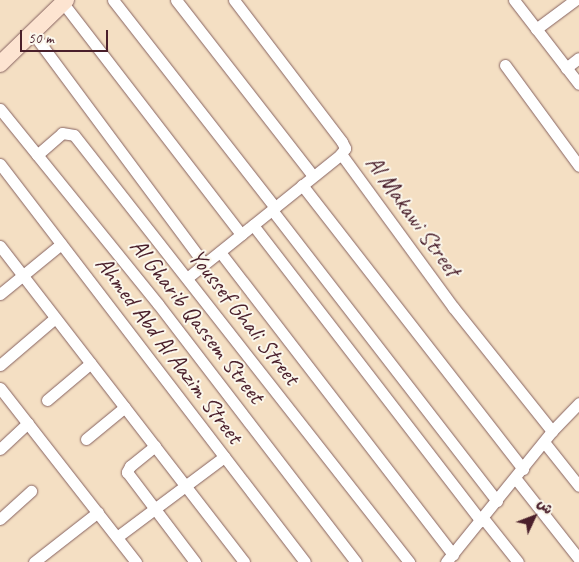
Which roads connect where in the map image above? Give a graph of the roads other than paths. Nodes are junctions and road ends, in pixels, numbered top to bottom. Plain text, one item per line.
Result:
1 (114, 0) edge
2 (176, 0) edge
3 (234, 0) edge
4 (514, 0) edge
5 (574, 0) edge
6 (64, 2) edge
7 (536, 29) junction
8 (32, 32) junction
9 (579, 58) edge
10 (1, 61) edge
11 (505, 65) dead end
12 (566, 68) junction
13 (579, 84) edge
14 (0, 109) edge
15 (341, 154) junction
16 (37, 155) junction
17 (0, 164) edge
18 (579, 166) edge
19 (313, 176) junction
20 (302, 185) junction
21 (273, 209) junction
22 (253, 225) junction
23 (241, 234) junction
24 (61, 244) junction
25 (0, 246) edge
26 (220, 252) junction
27 (204, 264) junction
28 (23, 275) junction
29 (187, 278) junction
30 (0, 294) edge
31 (55, 318) junction
32 (91, 363) junction
33 (0, 365) edge
34 (0, 388) edge
35 (47, 400) dead end
36 (125, 407) junction
37 (578, 407) edge
38 (28, 423) junction
39 (552, 432) junction
40 (86, 439) dead end
41 (544, 442) junction
42 (155, 446) junction
43 (0, 449) edge
44 (224, 457) junction
45 (523, 469) junction
46 (516, 478) junction
47 (186, 486) junction
48 (579, 486) edge
49 (31, 491) dead end
50 (497, 501) junction
51 (155, 508) junction
52 (98, 512) junction
53 (0, 519) edge
54 (482, 519) junction
55 (117, 537) junction
56 (454, 558) edge
57 (579, 559) edge
58 (34, 562) edge
59 (136, 562) edge
60 (195, 562) edge
61 (244, 562) edge
62 (305, 562) edge
63 (356, 562) edge
64 (409, 562) edge
65 (518, 562) edge

1 - 21 street
2 - 19 street
3 - 15 street, Al Makawi Street
4 - 7 street
5 - 7 street
6 - 8 main road
6 - 23 street
7 - 12 street
8 - 10 main road
8 - 27 street
9 - 12 street
11 - 18 street
12 - 13 street
14 - 16 street, Al Gharib Qassem Street
15 - 19 street
15 - 39 street, Al Makawi Street
16 - 29 street, Youssef Ghali Street
16 - 63 street, Al Gharib Qassem Street
17 - 24 street, Ahmed Abd Al Aazim Street
19 - 20 street
20 - 21 street
20 - 45 street
21 - 22 street
21 - 50 street
22 - 23 street
22 - 54 street
23 - 26 street
24 - 28 street
24 - 44 street, Ahmed Abd Al Aazim Street
25 - 28 street
26 - 27 street
26 - 56 street
27 - 29 street
28 - 30 street
28 - 31 street
29 - 64 street, Youssef Ghali Street
31 - 32 street
31 - 33 street
32 - 35 street
32 - 36 street
34 - 38 street
36 - 40 street
36 - 42 street
37 - 39 street
38 - 43 street
38 - 52 street
39 - 41 street
41 - 45 street
41 - 48 street
42 - 47 street
42 - 51 street
44 - 47 street
44 - 62 street, Ahmed Abd Al Aazim Street
45 - 46 street
46 - 50 street
46 - 57 street
47 - 51 street
47 - 61 street
49 - 53 street
50 - 54 street
51 - 55 street
51 - 60 street
52 - 55 street
52 - 58 street
54 - 56 street
54 - 65 street
55 - 59 street

